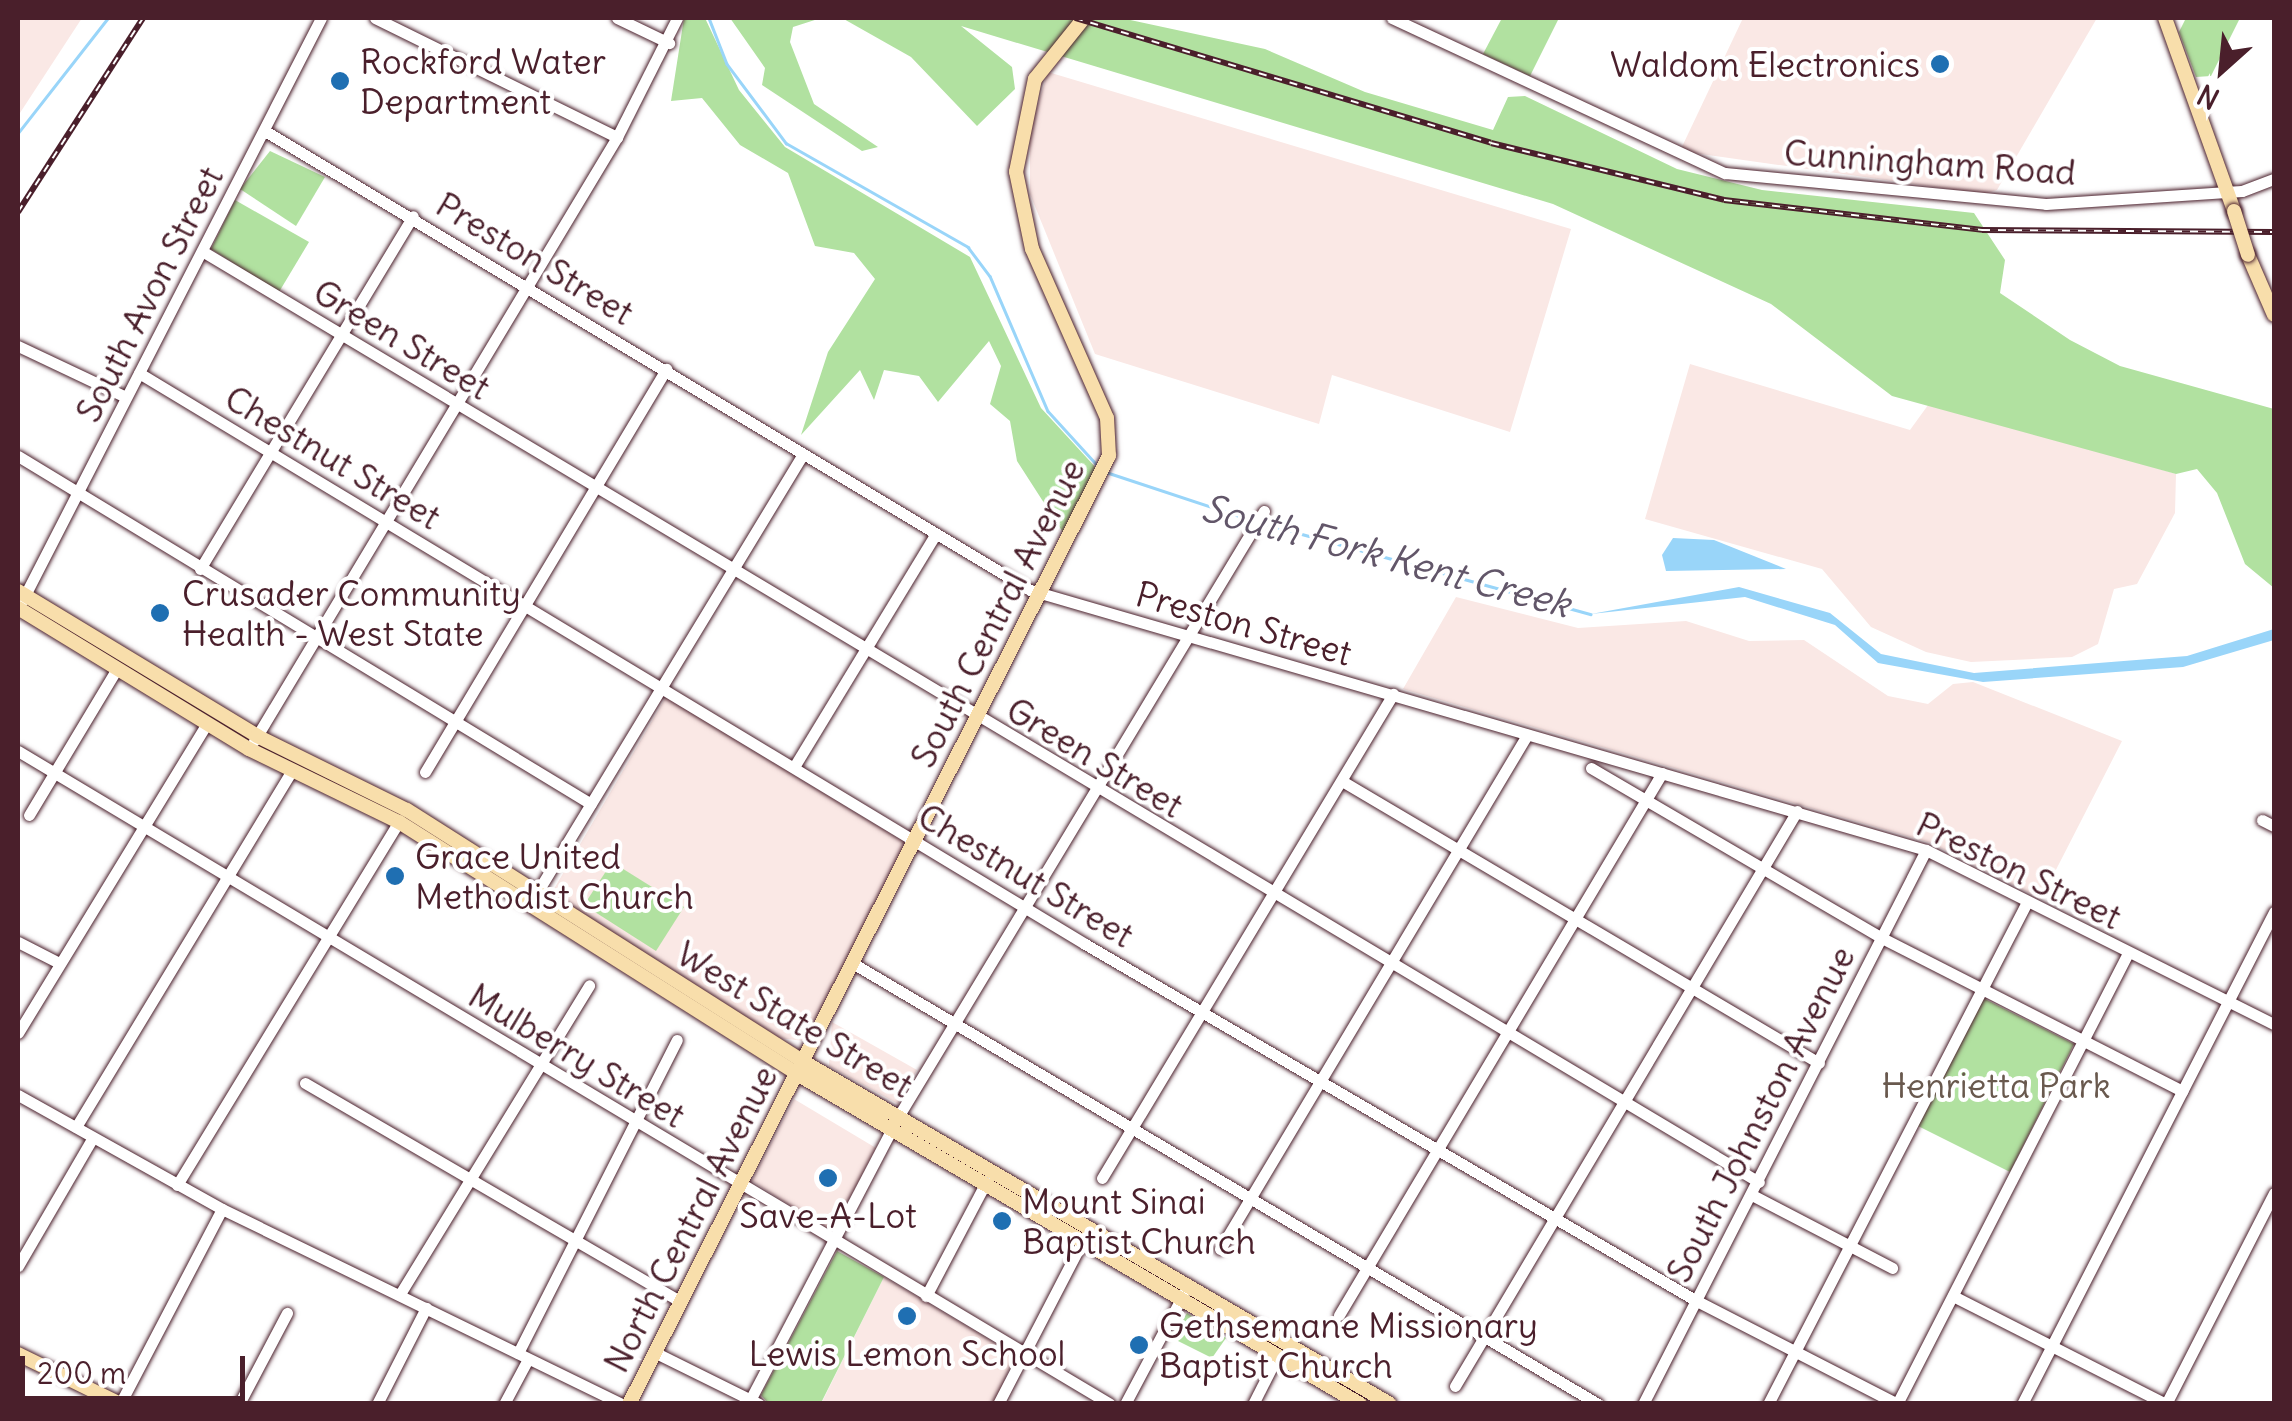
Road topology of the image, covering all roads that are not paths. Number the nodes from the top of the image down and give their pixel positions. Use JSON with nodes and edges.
{"nodes":[{"id":1,"x":321,"y":18,"type":"edge"},
{"id":2,"x":374,"y":18,"type":"edge"},
{"id":3,"x":617,"y":18,"type":"edge"},
{"id":4,"x":677,"y":18,"type":"edge"},
{"id":5,"x":1084,"y":18,"type":"edge"},
{"id":6,"x":1392,"y":18,"type":"edge"},
{"id":7,"x":2165,"y":18,"type":"edge"},
{"id":8,"x":669,"y":42,"type":"junction"},
{"id":9,"x":265,"y":130,"type":"junction"},
{"id":10,"x":618,"y":137,"type":"junction"},
{"id":11,"x":2274,"y":179,"type":"edge"},
{"id":12,"x":2228,"y":191,"type":"junction"},
{"id":13,"x":413,"y":216,"type":"junction"},
{"id":14,"x":202,"y":251,"type":"junction"},
{"id":15,"x":527,"y":284,"type":"junction"},
{"id":16,"x":2274,"y":315,"type":"edge"},
{"id":17,"x":338,"y":334,"type":"junction"},
{"id":18,"x":18,"y":346,"type":"edge"},
{"id":19,"x":666,"y":369,"type":"junction"},
{"id":20,"x":139,"y":373,"type":"junction"},
{"id":21,"x":126,"y":398,"type":"junction"},
{"id":22,"x":458,"y":403,"type":"junction"},
{"id":23,"x":270,"y":452,"type":"junction"},
{"id":24,"x":802,"y":454,"type":"junction"},
{"id":25,"x":18,"y":456,"type":"edge"},
{"id":26,"x":595,"y":488,"type":"junction"},
{"id":27,"x":76,"y":494,"type":"junction"},
{"id":28,"x":1264,"y":511,"type":"dead end"},
{"id":29,"x":388,"y":520,"type":"junction"},
{"id":30,"x":934,"y":537,"type":"junction"},
{"id":31,"x":200,"y":569,"type":"junction"},
{"id":32,"x":732,"y":570,"type":"junction"},
{"id":33,"x":1044,"y":592,"type":"junction"},
{"id":34,"x":19,"y":602,"type":"edge"},
{"id":35,"x":524,"y":606,"type":"junction"},
{"id":36,"x":1187,"y":638,"type":"junction"},
{"id":37,"x":316,"y":639,"type":"junction"},
{"id":38,"x":870,"y":651,"type":"junction"},
{"id":39,"x":116,"y":670,"type":"junction"},
{"id":40,"x":661,"y":688,"type":"junction"},
{"id":41,"x":1393,"y":694,"type":"junction"},
{"id":42,"x":975,"y":718,"type":"junction"},
{"id":43,"x":454,"y":722,"type":"junction"},
{"id":44,"x":208,"y":724,"type":"junction"},
{"id":45,"x":1527,"y":734,"type":"junction"},
{"id":46,"x":253,"y":742,"type":"junction"},
{"id":47,"x":18,"y":751,"type":"edge"},
{"id":48,"x":794,"y":767,"type":"junction"},
{"id":49,"x":1591,"y":768,"type":"dead end"},
{"id":50,"x":292,"y":771,"type":"junction"},
{"id":51,"x":425,"y":772,"type":"dead end"},
{"id":52,"x":55,"y":773,"type":"junction"},
{"id":53,"x":1662,"y":773,"type":"junction"},
{"id":54,"x":1342,"y":781,"type":"junction"},
{"id":55,"x":1096,"y":789,"type":"junction"},
{"id":56,"x":1647,"y":802,"type":"junction"},
{"id":57,"x":591,"y":804,"type":"junction"},
{"id":58,"x":1797,"y":811,"type":"junction"},
{"id":59,"x":30,"y":815,"type":"dead end"},
{"id":60,"x":2262,"y":820,"type":"dead end"},
{"id":61,"x":399,"y":822,"type":"junction"},
{"id":62,"x":143,"y":824,"type":"junction"},
{"id":63,"x":2274,"y":826,"type":"edge"},
{"id":64,"x":917,"y":842,"type":"junction"},
{"id":65,"x":1460,"y":849,"type":"junction"},
{"id":66,"x":1926,"y":850,"type":"junction"},
{"id":67,"x":1763,"y":869,"type":"junction"},
{"id":68,"x":228,"y":874,"type":"junction"},
{"id":69,"x":538,"y":890,"type":"junction"},
{"id":70,"x":1271,"y":894,"type":"junction"},
{"id":71,"x":2026,"y":902,"type":"junction"},
{"id":72,"x":1024,"y":908,"type":"junction"},
{"id":73,"x":2274,"y":912,"type":"edge"},
{"id":74,"x":1579,"y":918,"type":"junction"},
{"id":75,"x":328,"y":937,"type":"junction"},
{"id":76,"x":1882,"y":938,"type":"junction"},
{"id":77,"x":18,"y":942,"type":"edge"},
{"id":78,"x":2128,"y":953,"type":"junction"},
{"id":79,"x":59,"y":963,"type":"junction"},
{"id":80,"x":854,"y":964,"type":"junction"},
{"id":81,"x":1389,"y":964,"type":"junction"},
{"id":82,"x":589,"y":985,"type":"dead end"},
{"id":83,"x":1694,"y":987,"type":"junction"},
{"id":84,"x":1982,"y":990,"type":"junction"},
{"id":85,"x":2228,"y":1001,"type":"junction"},
{"id":86,"x":1202,"y":1012,"type":"junction"},
{"id":87,"x":954,"y":1024,"type":"junction"},
{"id":88,"x":2274,"y":1024,"type":"edge"},
{"id":89,"x":18,"y":1033,"type":"edge"},
{"id":90,"x":1505,"y":1033,"type":"junction"},
{"id":91,"x":677,"y":1040,"type":"dead end"},
{"id":92,"x":2084,"y":1040,"type":"junction"},
{"id":93,"x":542,"y":1063,"type":"junction"},
{"id":94,"x":1819,"y":1063,"type":"junction"},
{"id":95,"x":801,"y":1068,"type":"junction"},
{"id":96,"x":1320,"y":1081,"type":"junction"},
{"id":97,"x":305,"y":1083,"type":"dead end"},
{"id":98,"x":2182,"y":1090,"type":"junction"},
{"id":99,"x":18,"y":1096,"type":"edge"},
{"id":100,"x":1622,"y":1105,"type":"junction"},
{"id":101,"x":634,"y":1124,"type":"junction"},
{"id":102,"x":895,"y":1124,"type":"junction"},
{"id":103,"x":76,"y":1127,"type":"junction"},
{"id":104,"x":1132,"y":1127,"type":"junction"},
{"id":105,"x":92,"y":1138,"type":"junction"},
{"id":106,"x":1438,"y":1148,"type":"junction"},
{"id":107,"x":1102,"y":1178,"type":"dead end"},
{"id":108,"x":469,"y":1180,"type":"junction"},
{"id":109,"x":986,"y":1182,"type":"junction"},
{"id":110,"x":1759,"y":1182,"type":"junction"},
{"id":111,"x":177,"y":1185,"type":"junction"},
{"id":112,"x":740,"y":1185,"type":"junction"},
{"id":113,"x":2274,"y":1193,"type":"edge"},
{"id":114,"x":1752,"y":1195,"type":"junction"},
{"id":115,"x":1250,"y":1198,"type":"junction"},
{"id":116,"x":222,"y":1208,"type":"junction"},
{"id":117,"x":1553,"y":1218,"type":"junction"},
{"id":118,"x":1083,"y":1240,"type":"junction"},
{"id":119,"x":834,"y":1241,"type":"junction"},
{"id":120,"x":573,"y":1242,"type":"junction"},
{"id":121,"x":1849,"y":1246,"type":"junction"},
{"id":122,"x":1220,"y":1250,"type":"dead end"},
{"id":123,"x":18,"y":1266,"type":"edge"},
{"id":124,"x":1368,"y":1268,"type":"junction"},
{"id":125,"x":1892,"y":1268,"type":"dead end"},
{"id":126,"x":1185,"y":1291,"type":"junction"},
{"id":127,"x":400,"y":1294,"type":"junction"},
{"id":128,"x":926,"y":1296,"type":"junction"},
{"id":129,"x":1954,"y":1296,"type":"junction"},
{"id":130,"x":1696,"y":1300,"type":"junction"},
{"id":131,"x":679,"y":1301,"type":"junction"},
{"id":132,"x":426,"y":1308,"type":"junction"},
{"id":133,"x":287,"y":1313,"type":"dead end"},
{"id":134,"x":1340,"y":1315,"type":"dead end"},
{"id":135,"x":1486,"y":1334,"type":"junction"},
{"id":136,"x":2053,"y":1345,"type":"junction"},
{"id":137,"x":1795,"y":1351,"type":"junction"},
{"id":138,"x":654,"y":1352,"type":"junction"},
{"id":139,"x":1024,"y":1352,"type":"junction"},
{"id":140,"x":18,"y":1354,"type":"edge"},
{"id":141,"x":1278,"y":1355,"type":"junction"},
{"id":142,"x":523,"y":1356,"type":"junction"},
{"id":143,"x":1455,"y":1386,"type":"dead end"},
{"id":144,"x":753,"y":1402,"type":"edge"},
{"id":145,"x":120,"y":1404,"type":"edge"},
{"id":146,"x":239,"y":1404,"type":"edge"},
{"id":147,"x":377,"y":1404,"type":"edge"},
{"id":148,"x":504,"y":1404,"type":"edge"},
{"id":149,"x":621,"y":1404,"type":"edge"},
{"id":150,"x":629,"y":1404,"type":"edge"},
{"id":151,"x":998,"y":1404,"type":"edge"},
{"id":152,"x":1110,"y":1404,"type":"edge"},
{"id":153,"x":1125,"y":1404,"type":"edge"},
{"id":154,"x":1253,"y":1404,"type":"edge"},
{"id":155,"x":1360,"y":1404,"type":"edge"},
{"id":156,"x":1390,"y":1404,"type":"edge"},
{"id":157,"x":1598,"y":1404,"type":"edge"},
{"id":158,"x":1643,"y":1404,"type":"edge"},
{"id":159,"x":1768,"y":1404,"type":"edge"},
{"id":160,"x":1897,"y":1404,"type":"edge"},
{"id":161,"x":2022,"y":1404,"type":"edge"},
{"id":162,"x":2166,"y":1404,"type":"edge"}],
"edges":[{"from":1,"to":9,"type":"street","name":"South Avon Street"},
{"from":2,"to":10,"type":"street"},
{"from":3,"to":8,"type":"street"},
{"from":4,"to":8,"type":"street"},
{"from":5,"to":33,"type":"main road","name":"South Central Avenue"},
{"from":6,"to":12,"type":"street","name":"Cunningham Road"},
{"from":7,"to":12,"type":"main road"},
{"from":8,"to":10,"type":"street"},
{"from":9,"to":13,"type":"street","name":"Preston Street"},
{"from":9,"to":14,"type":"street","name":"South Avon Street"},
{"from":10,"to":15,"type":"street"},
{"from":11,"to":12,"type":"street"},
{"from":12,"to":16,"type":"main road","bridge":true},
{"from":13,"to":15,"type":"street","name":"Preston Street"},
{"from":13,"to":17,"type":"street"},
{"from":14,"to":17,"type":"street","name":"Green Street"},
{"from":14,"to":20,"type":"street","name":"South Avon Street"},
{"from":15,"to":19,"type":"street","name":"Preston Street"},
{"from":15,"to":22,"type":"street"},
{"from":17,"to":22,"type":"street","name":"Green Street"},
{"from":17,"to":23,"type":"street"},
{"from":18,"to":21,"type":"street"},
{"from":19,"to":24,"type":"street","name":"Preston Street"},
{"from":19,"to":26,"type":"street"},
{"from":20,"to":21,"type":"street","name":"South Avon Street"},
{"from":20,"to":23,"type":"street","name":"Chestnut Street"},
{"from":21,"to":27,"type":"street","name":"South Avon Street"},
{"from":22,"to":26,"type":"street","name":"Green Street"},
{"from":22,"to":29,"type":"street"},
{"from":23,"to":29,"type":"street","name":"Chestnut Street"},
{"from":23,"to":31,"type":"street"},
{"from":24,"to":30,"type":"street","name":"Preston Street"},
{"from":24,"to":32,"type":"street"},
{"from":25,"to":27,"type":"street"},
{"from":26,"to":32,"type":"street","name":"Green Street"},
{"from":26,"to":35,"type":"street"},
{"from":27,"to":31,"type":"street"},
{"from":27,"to":34,"type":"street","name":"South Avon Street"},
{"from":28,"to":36,"type":"street"},
{"from":29,"to":35,"type":"street","name":"Chestnut Street"},
{"from":29,"to":37,"type":"street"},
{"from":30,"to":33,"type":"street","name":"Preston Street"},
{"from":30,"to":38,"type":"street"},
{"from":31,"to":37,"type":"street"},
{"from":32,"to":38,"type":"street","name":"Green Street"},
{"from":32,"to":40,"type":"street"},
{"from":33,"to":36,"type":"street","name":"Preston Street"},
{"from":33,"to":42,"type":"main road","name":"South Central Avenue"},
{"from":34,"to":39,"type":"main road","name":"West State Street"},
{"from":34,"to":46,"type":"main road","name":"West State Street"},
{"from":35,"to":40,"type":"street","name":"Chestnut Street"},
{"from":35,"to":43,"type":"street"},
{"from":36,"to":41,"type":"street","name":"Preston Street"},
{"from":36,"to":55,"type":"street"},
{"from":37,"to":43,"type":"street"},
{"from":37,"to":46,"type":"street"},
{"from":38,"to":42,"type":"street","name":"Green Street"},
{"from":38,"to":48,"type":"street"},
{"from":39,"to":44,"type":"main road","name":"West State Street"},
{"from":39,"to":52,"type":"street"},
{"from":40,"to":48,"type":"street","name":"Chestnut Street"},
{"from":40,"to":57,"type":"street"},
{"from":41,"to":45,"type":"street","name":"Preston Street"},
{"from":41,"to":54,"type":"street"},
{"from":42,"to":55,"type":"street","name":"Green Street"},
{"from":42,"to":64,"type":"main road","name":"South Central Avenue"},
{"from":43,"to":51,"type":"street"},
{"from":43,"to":57,"type":"street"},
{"from":44,"to":46,"type":"main road","name":"West State Street"},
{"from":44,"to":62,"type":"street"},
{"from":45,"to":53,"type":"street","name":"Preston Street"},
{"from":45,"to":65,"type":"street"},
{"from":46,"to":50,"type":"main road","name":"West State Street"},
{"from":46,"to":69,"type":"main road","name":"West State Street"},
{"from":47,"to":52,"type":"street","name":"Mulberry Street"},
{"from":48,"to":64,"type":"street","name":"Chestnut Street"},
{"from":49,"to":56,"type":"street"},
{"from":50,"to":61,"type":"main road","name":"West State Street"},
{"from":50,"to":68,"type":"street"},
{"from":52,"to":59,"type":"street"},
{"from":52,"to":62,"type":"street","name":"Mulberry Street"},
{"from":53,"to":56,"type":"street"},
{"from":53,"to":58,"type":"street","name":"Preston Street"},
{"from":54,"to":65,"type":"street"},
{"from":54,"to":70,"type":"street"},
{"from":55,"to":70,"type":"street","name":"Green Street"},
{"from":55,"to":72,"type":"street"},
{"from":56,"to":67,"type":"street"},
{"from":56,"to":74,"type":"street"},
{"from":57,"to":69,"type":"street"},
{"from":58,"to":66,"type":"street","name":"Preston Street"},
{"from":58,"to":67,"type":"street"},
{"from":60,"to":63,"type":"street"},
{"from":61,"to":75,"type":"street"},
{"from":61,"to":95,"type":"main road","name":"West State Street"},
{"from":62,"to":68,"type":"street","name":"Mulberry Street"},
{"from":62,"to":79,"type":"street"},
{"from":64,"to":72,"type":"street","name":"Chestnut Street"},
{"from":64,"to":80,"type":"main road","name":"South Central Avenue"},
{"from":65,"to":74,"type":"street"},
{"from":65,"to":81,"type":"street"},
{"from":66,"to":71,"type":"street","name":"Preston Street"},
{"from":66,"to":76,"type":"street","name":"South Johnston Avenue"},
{"from":67,"to":76,"type":"street"},
{"from":67,"to":83,"type":"street"},
{"from":68,"to":75,"type":"street","name":"Mulberry Street"},
{"from":68,"to":103,"type":"street"},
{"from":69,"to":95,"type":"main road","name":"West State Street"},
{"from":70,"to":81,"type":"street","name":"Green Street"},
{"from":70,"to":86,"type":"street"},
{"from":71,"to":78,"type":"street","name":"Preston Street"},
{"from":71,"to":84,"type":"street"},
{"from":72,"to":86,"type":"street","name":"Chestnut Street"},
{"from":72,"to":87,"type":"street"},
{"from":73,"to":85,"type":"street"},
{"from":74,"to":83,"type":"street"},
{"from":74,"to":90,"type":"street"},
{"from":75,"to":93,"type":"street","name":"Mulberry Street"},
{"from":75,"to":111,"type":"street"},
{"from":76,"to":84,"type":"street"},
{"from":76,"to":94,"type":"street","name":"South Johnston Avenue"},
{"from":77,"to":79,"type":"street"},
{"from":78,"to":85,"type":"street","name":"Preston Street"},
{"from":78,"to":92,"type":"street"},
{"from":79,"to":89,"type":"street"},
{"from":80,"to":87,"type":"street"},
{"from":80,"to":95,"type":"main road","name":"South Central Avenue"},
{"from":81,"to":90,"type":"street","name":"Green Street"},
{"from":81,"to":96,"type":"street"},
{"from":82,"to":93,"type":"street"},
{"from":83,"to":94,"type":"street"},
{"from":83,"to":100,"type":"street"},
{"from":84,"to":92,"type":"street"},
{"from":84,"to":121,"type":"street"},
{"from":85,"to":88,"type":"street","name":"Preston Street"},
{"from":85,"to":98,"type":"street"},
{"from":86,"to":96,"type":"street","name":"Chestnut Street"},
{"from":86,"to":104,"type":"street"},
{"from":87,"to":102,"type":"street"},
{"from":87,"to":104,"type":"street"},
{"from":90,"to":100,"type":"street","name":"Green Street"},
{"from":90,"to":106,"type":"street"},
{"from":91,"to":101,"type":"street"},
{"from":92,"to":98,"type":"street"},
{"from":92,"to":129,"type":"street"},
{"from":93,"to":101,"type":"street","name":"Mulberry Street"},
{"from":93,"to":108,"type":"street"},
{"from":94,"to":110,"type":"street","name":"South Johnston Avenue"},
{"from":95,"to":102,"type":"main road","name":"West State Street"},
{"from":95,"to":112,"type":"main road","name":"North Central Avenue"},
{"from":96,"to":106,"type":"street","name":"Chestnut Street"},
{"from":96,"to":115,"type":"street"},
{"from":97,"to":108,"type":"street"},
{"from":98,"to":136,"type":"street"},
{"from":99,"to":103,"type":"street"},
{"from":100,"to":110,"type":"street","name":"Green Street"},
{"from":100,"to":117,"type":"street"},
{"from":101,"to":112,"type":"street","name":"Mulberry Street"},
{"from":101,"to":120,"type":"street"},
{"from":102,"to":109,"type":"main road","name":"West State Street"},
{"from":102,"to":119,"type":"street"},
{"from":102,"to":126,"type":"main road","name":"West State Street"},
{"from":103,"to":105,"type":"street"},
{"from":104,"to":107,"type":"street"},
{"from":104,"to":115,"type":"street"},
{"from":105,"to":111,"type":"street"},
{"from":105,"to":123,"type":"street"},
{"from":106,"to":117,"type":"street","name":"Chestnut Street"},
{"from":106,"to":124,"type":"street"},
{"from":108,"to":120,"type":"street"},
{"from":108,"to":127,"type":"street"},
{"from":109,"to":118,"type":"main road","name":"West State Street"},
{"from":109,"to":128,"type":"street"},
{"from":110,"to":114,"type":"street","name":"South Johnston Avenue"},
{"from":111,"to":116,"type":"street"},
{"from":112,"to":119,"type":"street","name":"Mulberry Street"},
{"from":112,"to":131,"type":"main road","name":"North Central Avenue"},
{"from":113,"to":162,"type":"street"},
{"from":114,"to":121,"type":"street"},
{"from":114,"to":130,"type":"street","name":"South Johnston Avenue"},
{"from":115,"to":122,"type":"street"},
{"from":115,"to":124,"type":"street"},
{"from":116,"to":127,"type":"street"},
{"from":116,"to":145,"type":"street"},
{"from":117,"to":130,"type":"street","name":"Chestnut Street"},
{"from":117,"to":135,"type":"street"},
{"from":118,"to":126,"type":"main road","name":"West State Street"},
{"from":118,"to":139,"type":"street"},
{"from":119,"to":128,"type":"street","name":"Mulberry Street"},
{"from":119,"to":144,"type":"street"},
{"from":120,"to":131,"type":"street"},
{"from":120,"to":142,"type":"street"},
{"from":121,"to":125,"type":"street"},
{"from":121,"to":137,"type":"street"},
{"from":124,"to":134,"type":"street"},
{"from":124,"to":135,"type":"street"},
{"from":126,"to":141,"type":"main road","name":"West State Street"},
{"from":126,"to":153,"type":"street"},
{"from":126,"to":156,"type":"main road","name":"West State Street"},
{"from":127,"to":132,"type":"street"},
{"from":128,"to":139,"type":"street","name":"Mulberry Street"},
{"from":129,"to":136,"type":"street"},
{"from":129,"to":160,"type":"street"},
{"from":130,"to":137,"type":"street","name":"Chestnut Street"},
{"from":130,"to":158,"type":"street","name":"South Johnston Avenue"},
{"from":131,"to":138,"type":"main road","name":"North Central Avenue"},
{"from":132,"to":142,"type":"street"},
{"from":132,"to":147,"type":"street"},
{"from":133,"to":146,"type":"street"},
{"from":135,"to":143,"type":"street"},
{"from":135,"to":157,"type":"street"},
{"from":136,"to":161,"type":"street"},
{"from":136,"to":162,"type":"street"},
{"from":137,"to":159,"type":"street"},
{"from":137,"to":160,"type":"street","name":"Chestnut Street"},
{"from":138,"to":144,"type":"street"},
{"from":138,"to":150,"type":"main road","name":"North Central Avenue"},
{"from":139,"to":151,"type":"street"},
{"from":139,"to":152,"type":"street","name":"Mulberry Street"},
{"from":140,"to":145,"type":"main road"},
{"from":141,"to":154,"type":"street"},
{"from":141,"to":155,"type":"main road","name":"West State Street"},
{"from":142,"to":148,"type":"street"},
{"from":142,"to":149,"type":"street"}]}
